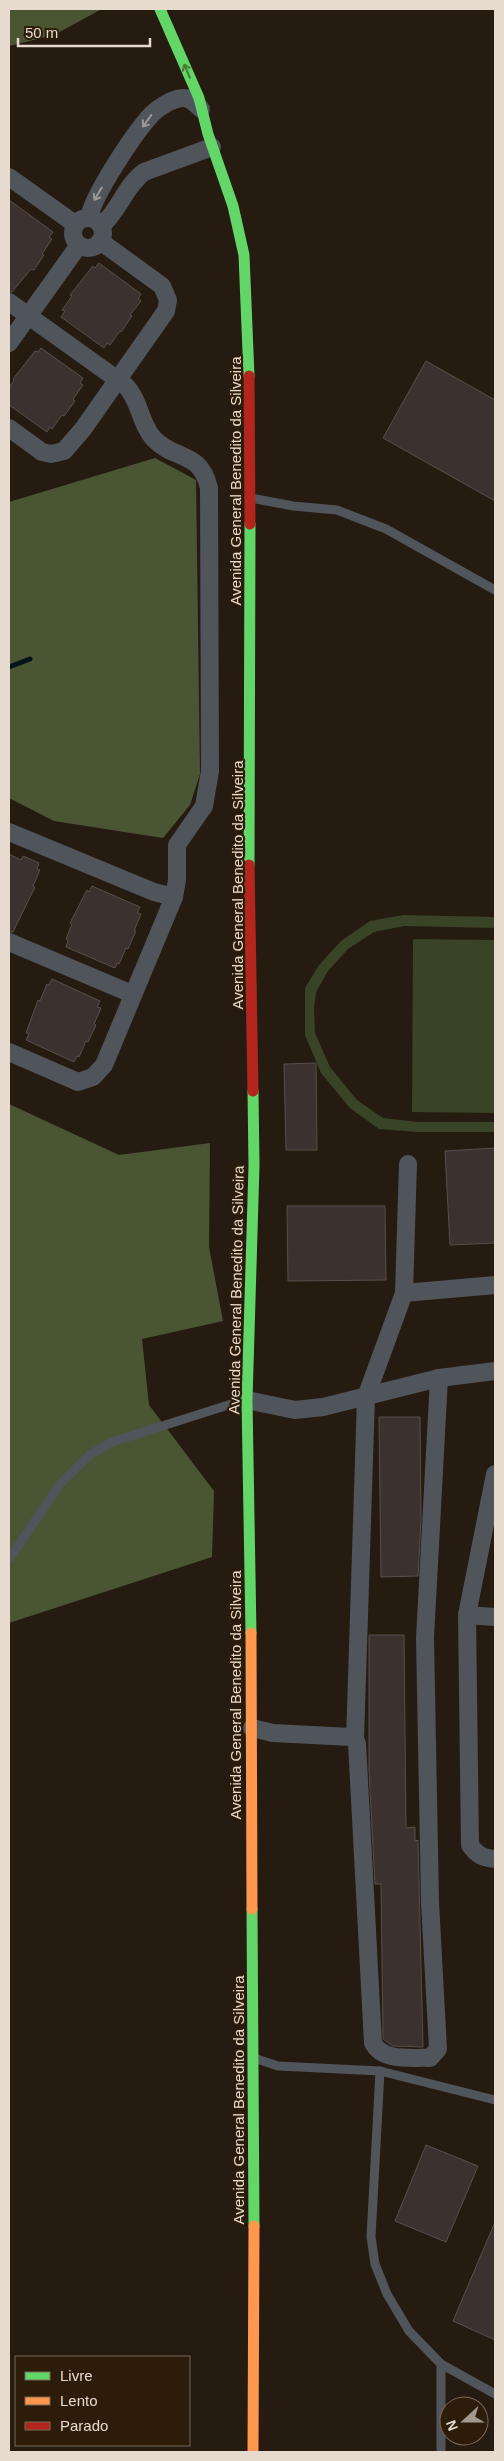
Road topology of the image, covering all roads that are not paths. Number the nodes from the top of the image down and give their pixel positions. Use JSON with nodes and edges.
{"nodes":[{"id":1,"x":155,"y":11,"type":"edge"},
{"id":2,"x":165,"y":50,"type":"dead end"},
{"id":3,"x":177,"y":91,"type":"junction"},
{"id":4,"x":201,"y":109,"type":"junction"},
{"id":5,"x":210,"y":140,"type":"junction"},
{"id":6,"x":9,"y":177,"type":"edge"},
{"id":7,"x":91,"y":227,"type":"junction"},
{"id":8,"x":9,"y":302,"type":"edge"},
{"id":9,"x":28,"y":316,"type":"junction"},
{"id":10,"x":9,"y":343,"type":"edge"},
{"id":11,"x":117,"y":379,"type":"junction"},
{"id":12,"x":9,"y":428,"type":"edge"},
{"id":13,"x":250,"y":498,"type":"junction"},
{"id":14,"x":495,"y":590,"type":"edge"},
{"id":15,"x":9,"y":832,"type":"edge"},
{"id":16,"x":174,"y":897,"type":"junction"},
{"id":17,"x":9,"y":942,"type":"edge"},
{"id":18,"x":132,"y":994,"type":"junction"},
{"id":19,"x":9,"y":1052,"type":"edge"},
{"id":20,"x":408,"y":1164,"type":"dead end"},
{"id":21,"x":495,"y":1285,"type":"edge"},
{"id":22,"x":404,"y":1293,"type":"junction"},
{"id":23,"x":495,"y":1371,"type":"edge"},
{"id":24,"x":438,"y":1378,"type":"junction"},
{"id":25,"x":366,"y":1397,"type":"junction"},
{"id":26,"x":247,"y":1400,"type":"junction"},
{"id":27,"x":495,"y":1474,"type":"edge"},
{"id":28,"x":9,"y":1560,"type":"edge"},
{"id":29,"x":467,"y":1615,"type":"junction"},
{"id":30,"x":495,"y":1617,"type":"edge"},
{"id":31,"x":252,"y":1728,"type":"junction"},
{"id":32,"x":355,"y":1740,"type":"junction"},
{"id":33,"x":495,"y":1859,"type":"edge"},
{"id":34,"x":254,"y":2058,"type":"junction"},
{"id":35,"x":380,"y":2071,"type":"junction"},
{"id":36,"x":495,"y":2100,"type":"edge"},
{"id":37,"x":441,"y":2364,"type":"junction"},
{"id":38,"x":495,"y":2394,"type":"edge"},
{"id":39,"x":253,"y":2452,"type":"edge"},
{"id":40,"x":440,"y":2452,"type":"edge"}],
"edges":[{"from":1,"to":2,"type":"main road","name":"Avenida General Benedito da Silveira"},
{"from":4,"to":1,"type":"main road","name":"Avenida General Benedito da Silveira","one_way":true},
{"from":3,"to":4,"type":"street"},
{"from":3,"to":5,"type":"main road","name":"Avenida General Benedito da Silveira"},
{"from":3,"to":7,"type":"street","one_way":true},
{"from":4,"to":5,"type":"main road","name":"Avenida General Benedito da Silveira"},
{"from":5,"to":7,"type":"street"},
{"from":5,"to":13,"type":"main road","name":"Avenida General Benedito da Silveira"},
{"from":6,"to":7,"type":"street"},
{"from":7,"to":9,"type":"street"},
{"from":7,"to":11,"type":"street"},
{"from":8,"to":9,"type":"street"},
{"from":9,"to":10,"type":"street"},
{"from":9,"to":11,"type":"street"},
{"from":11,"to":12,"type":"street"},
{"from":11,"to":16,"type":"street"},
{"from":13,"to":14,"type":"lane"},
{"from":13,"to":26,"type":"main road","name":"Avenida General Benedito da Silveira"},
{"from":15,"to":16,"type":"street"},
{"from":16,"to":18,"type":"street"},
{"from":17,"to":18,"type":"street"},
{"from":18,"to":19,"type":"street"},
{"from":20,"to":22,"type":"street"},
{"from":21,"to":22,"type":"street"},
{"from":22,"to":25,"type":"street"},
{"from":23,"to":24,"type":"street"},
{"from":24,"to":25,"type":"street"},
{"from":24,"to":32,"type":"street"},
{"from":25,"to":26,"type":"street"},
{"from":25,"to":32,"type":"street"},
{"from":26,"to":28,"type":"lane"},
{"from":26,"to":31,"type":"main road","name":"Avenida General Benedito da Silveira"},
{"from":27,"to":29,"type":"street"},
{"from":29,"to":30,"type":"street"},
{"from":29,"to":33,"type":"street"},
{"from":31,"to":32,"type":"street"},
{"from":31,"to":34,"type":"main road","name":"Avenida General Benedito da Silveira"},
{"from":34,"to":35,"type":"lane"},
{"from":34,"to":39,"type":"main road","name":"Avenida General Benedito da Silveira"},
{"from":35,"to":36,"type":"lane"},
{"from":35,"to":37,"type":"lane"},
{"from":37,"to":38,"type":"lane"},
{"from":37,"to":40,"type":"lane"}]}
